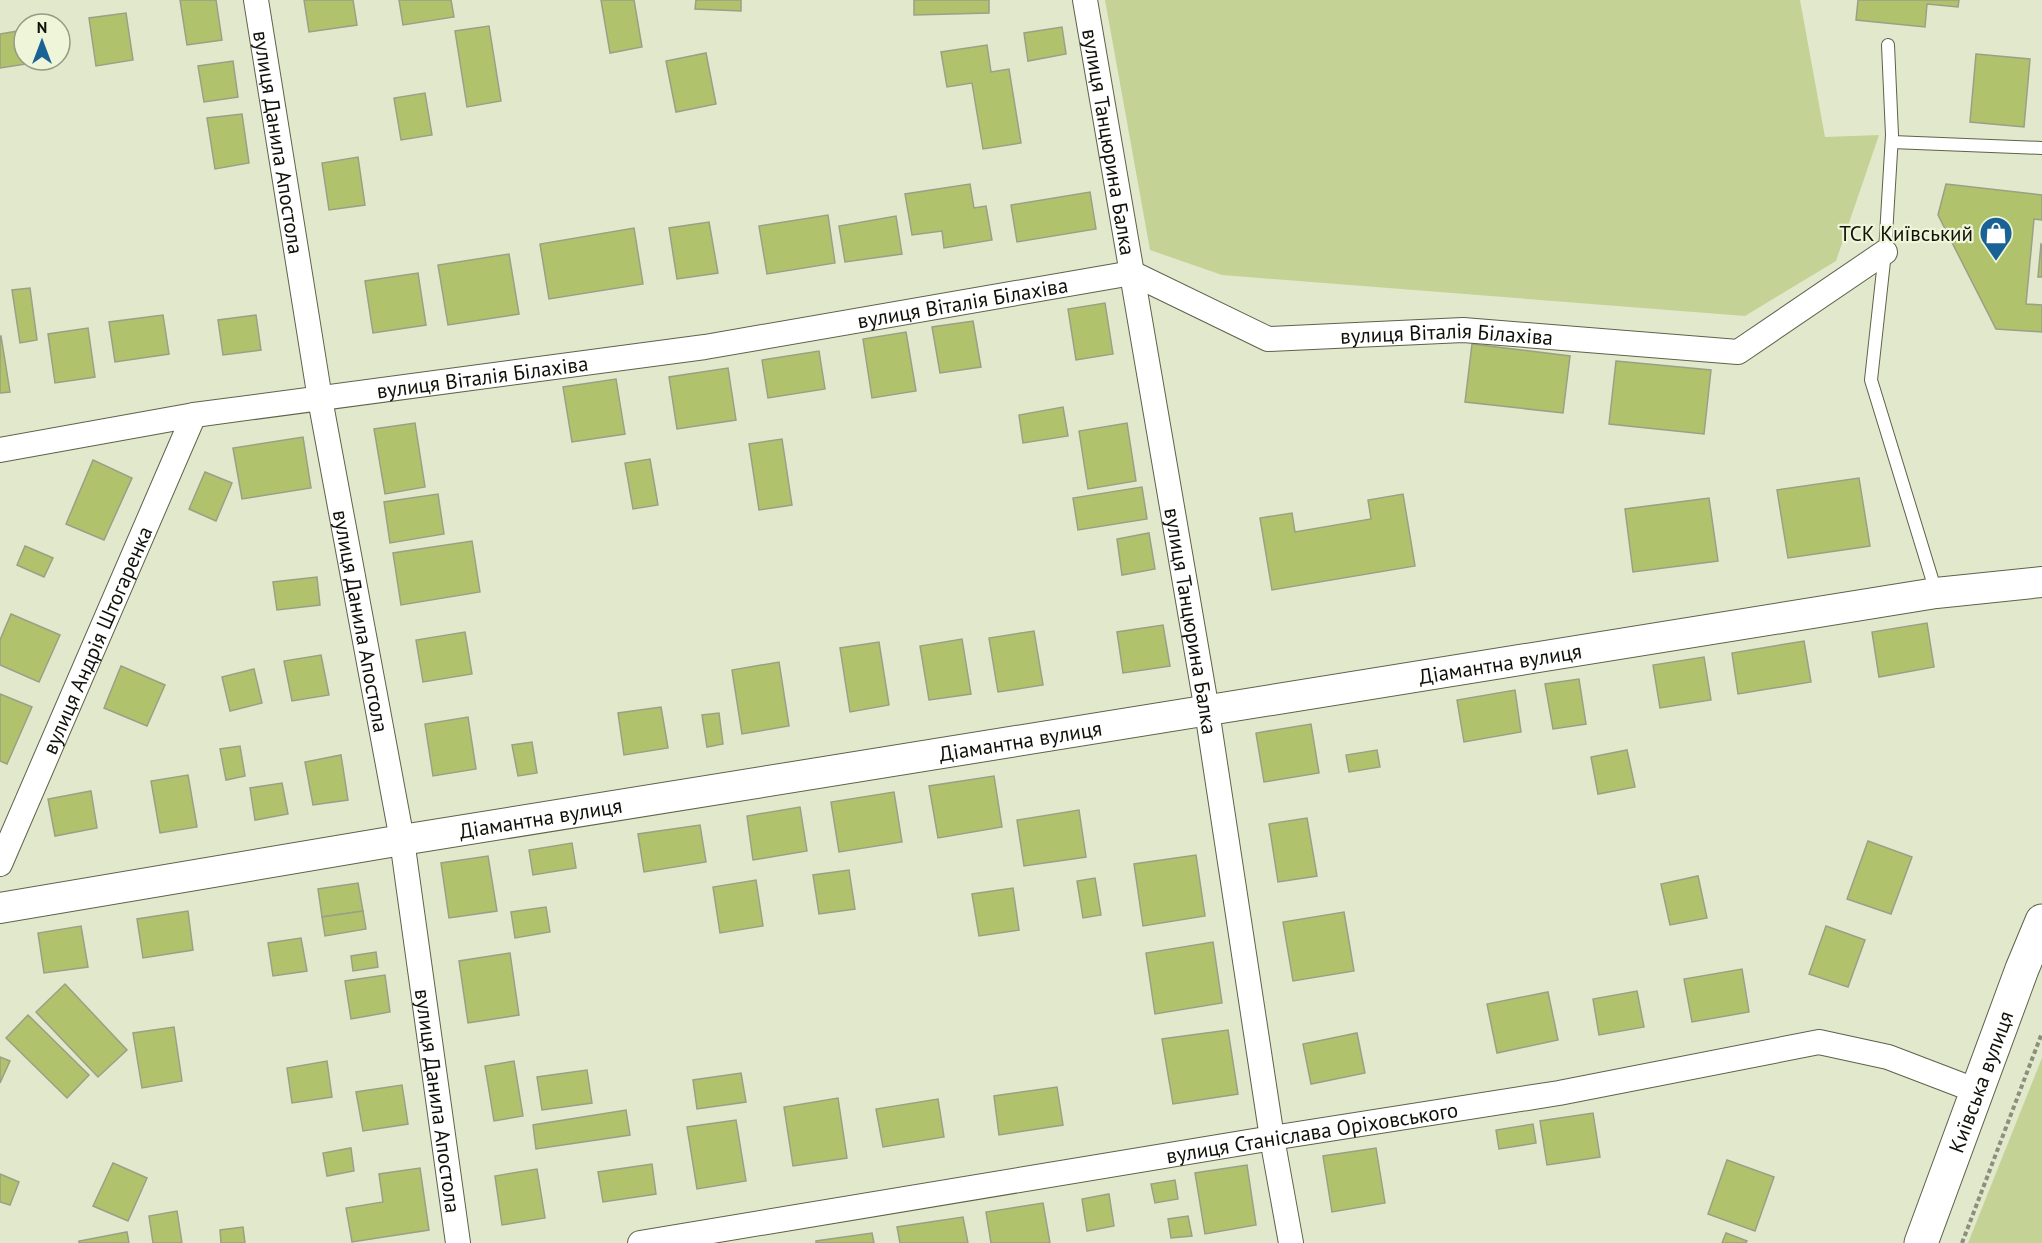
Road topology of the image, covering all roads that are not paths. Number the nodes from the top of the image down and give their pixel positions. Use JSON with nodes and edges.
{"nodes":[{"id":1,"x":256,"y":0,"type":"edge"},
{"id":2,"x":1085,"y":0,"type":"edge"},
{"id":3,"x":1888,"y":45,"type":"dead end"},
{"id":4,"x":1892,"y":142,"type":"junction"},
{"id":5,"x":2042,"y":148,"type":"edge"},
{"id":6,"x":1885,"y":252,"type":"junction"},
{"id":7,"x":1132,"y":273,"type":"junction"},
{"id":8,"x":320,"y":399,"type":"junction"},
{"id":9,"x":194,"y":415,"type":"junction"},
{"id":10,"x":0,"y":450,"type":"edge"},
{"id":11,"x":2042,"y":582,"type":"edge"},
{"id":12,"x":1936,"y":593,"type":"junction"},
{"id":13,"x":1207,"y":711,"type":"junction"},
{"id":14,"x":402,"y":840,"type":"junction"},
{"id":15,"x":0,"y":864,"type":"edge"},
{"id":16,"x":0,"y":909,"type":"edge"},
{"id":17,"x":2042,"y":921,"type":"edge"},
{"id":18,"x":1977,"y":1092,"type":"junction"},
{"id":19,"x":1272,"y":1138,"type":"junction"},
{"id":20,"x":458,"y":1243,"type":"edge"},
{"id":21,"x":640,"y":1243,"type":"edge"},
{"id":22,"x":1291,"y":1243,"type":"edge"},
{"id":23,"x":1921,"y":1243,"type":"edge"}],
"edges":[{"from":1,"to":8,"type":"street","name":"вулиця Данила Апостола"},
{"from":2,"to":7,"type":"street","name":"вулиця Танцюрина Балка"},
{"from":3,"to":4,"type":"lane"},
{"from":4,"to":5,"type":"lane"},
{"from":4,"to":6,"type":"lane"},
{"from":6,"to":7,"type":"street","name":"вулиця Віталія Білахіва"},
{"from":6,"to":12,"type":"lane"},
{"from":7,"to":8,"type":"street","name":"вулиця Віталія Білахіва"},
{"from":7,"to":13,"type":"street","name":"вулиця Танцюрина Балка"},
{"from":8,"to":9,"type":"street","name":"вулиця Віталія Білахіва"},
{"from":8,"to":14,"type":"street","name":"вулиця Данила Апостола"},
{"from":9,"to":10,"type":"street","name":"вулиця Віталія Білахіва"},
{"from":9,"to":15,"type":"street","name":"вулиця Андрія Штогаренка"},
{"from":11,"to":12,"type":"street","name":"Діамантна вулиця"},
{"from":12,"to":13,"type":"street","name":"Діамантна вулиця"},
{"from":13,"to":14,"type":"street","name":"Діамантна вулиця"},
{"from":13,"to":19,"type":"street","name":"вулиця Танцюрина Балка"},
{"from":14,"to":16,"type":"street","name":"Діамантна вулиця"},
{"from":14,"to":20,"type":"street","name":"вулиця Данила Апостола"},
{"from":17,"to":18,"type":"highway","name":"Київська вулиця"},
{"from":18,"to":19,"type":"street","name":"вулиця Станіслава Оріховського"},
{"from":18,"to":23,"type":"highway","name":"Київська вулиця"},
{"from":19,"to":21,"type":"street","name":"вулиця Станіслава Оріховського"},
{"from":19,"to":22,"type":"street","name":"вулиця Танцюрина Балка"}]}
